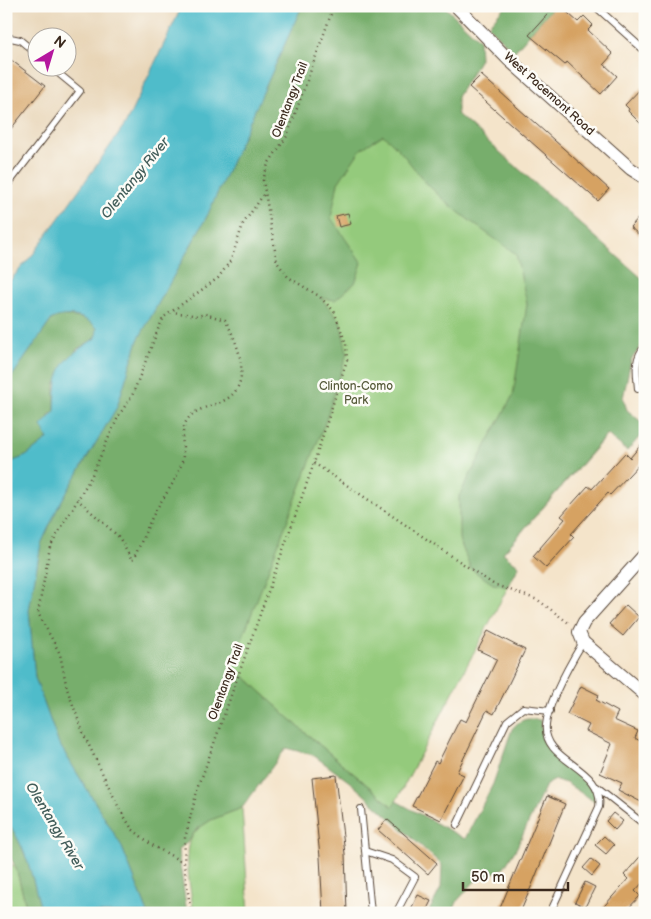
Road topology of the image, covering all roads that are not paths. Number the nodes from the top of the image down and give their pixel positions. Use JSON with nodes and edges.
{"nodes":[{"id":1,"x":456,"y":6,"type":"edge"},
{"id":2,"x":595,"y":6,"type":"edge"},
{"id":3,"x":6,"y":38,"type":"edge"},
{"id":4,"x":28,"y":47,"type":"edge"},
{"id":5,"x":645,"y":51,"type":"edge"},
{"id":6,"x":64,"y":78,"type":"edge"},
{"id":7,"x":645,"y":178,"type":"edge"},
{"id":8,"x":6,"y":187,"type":"edge"},
{"id":9,"x":645,"y":347,"type":"edge"},
{"id":10,"x":638,"y":389,"type":"dead end"},
{"id":11,"x":644,"y":557,"type":"edge"},
{"id":12,"x":583,"y":642,"type":"junction"},
{"id":13,"x":645,"y":695,"type":"edge"},
{"id":14,"x":550,"y":711,"type":"junction"},
{"id":15,"x":597,"y":786,"type":"junction"},
{"id":16,"x":361,"y":809,"type":"dead end"},
{"id":17,"x":457,"y":825,"type":"dead end"},
{"id":18,"x":645,"y":825,"type":"edge"},
{"id":19,"x":365,"y":851,"type":"junction"},
{"id":20,"x":371,"y":913,"type":"edge"},
{"id":21,"x":396,"y":913,"type":"edge"},
{"id":22,"x":550,"y":913,"type":"edge"}],
"edges":[{"from":1,"to":7,"type":"street","name":"West Pacemont Road"},
{"from":2,"to":5,"type":"lane"},
{"from":3,"to":4,"type":"lane"},
{"from":6,"to":8,"type":"lane"},
{"from":9,"to":10,"type":"lane"},
{"from":11,"to":12,"type":"street"},
{"from":12,"to":13,"type":"street"},
{"from":12,"to":14,"type":"lane"},
{"from":14,"to":15,"type":"lane"},
{"from":14,"to":17,"type":"lane"},
{"from":15,"to":18,"type":"lane"},
{"from":15,"to":22,"type":"lane"},
{"from":16,"to":19,"type":"lane"},
{"from":19,"to":20,"type":"lane"},
{"from":19,"to":21,"type":"lane"}]}
